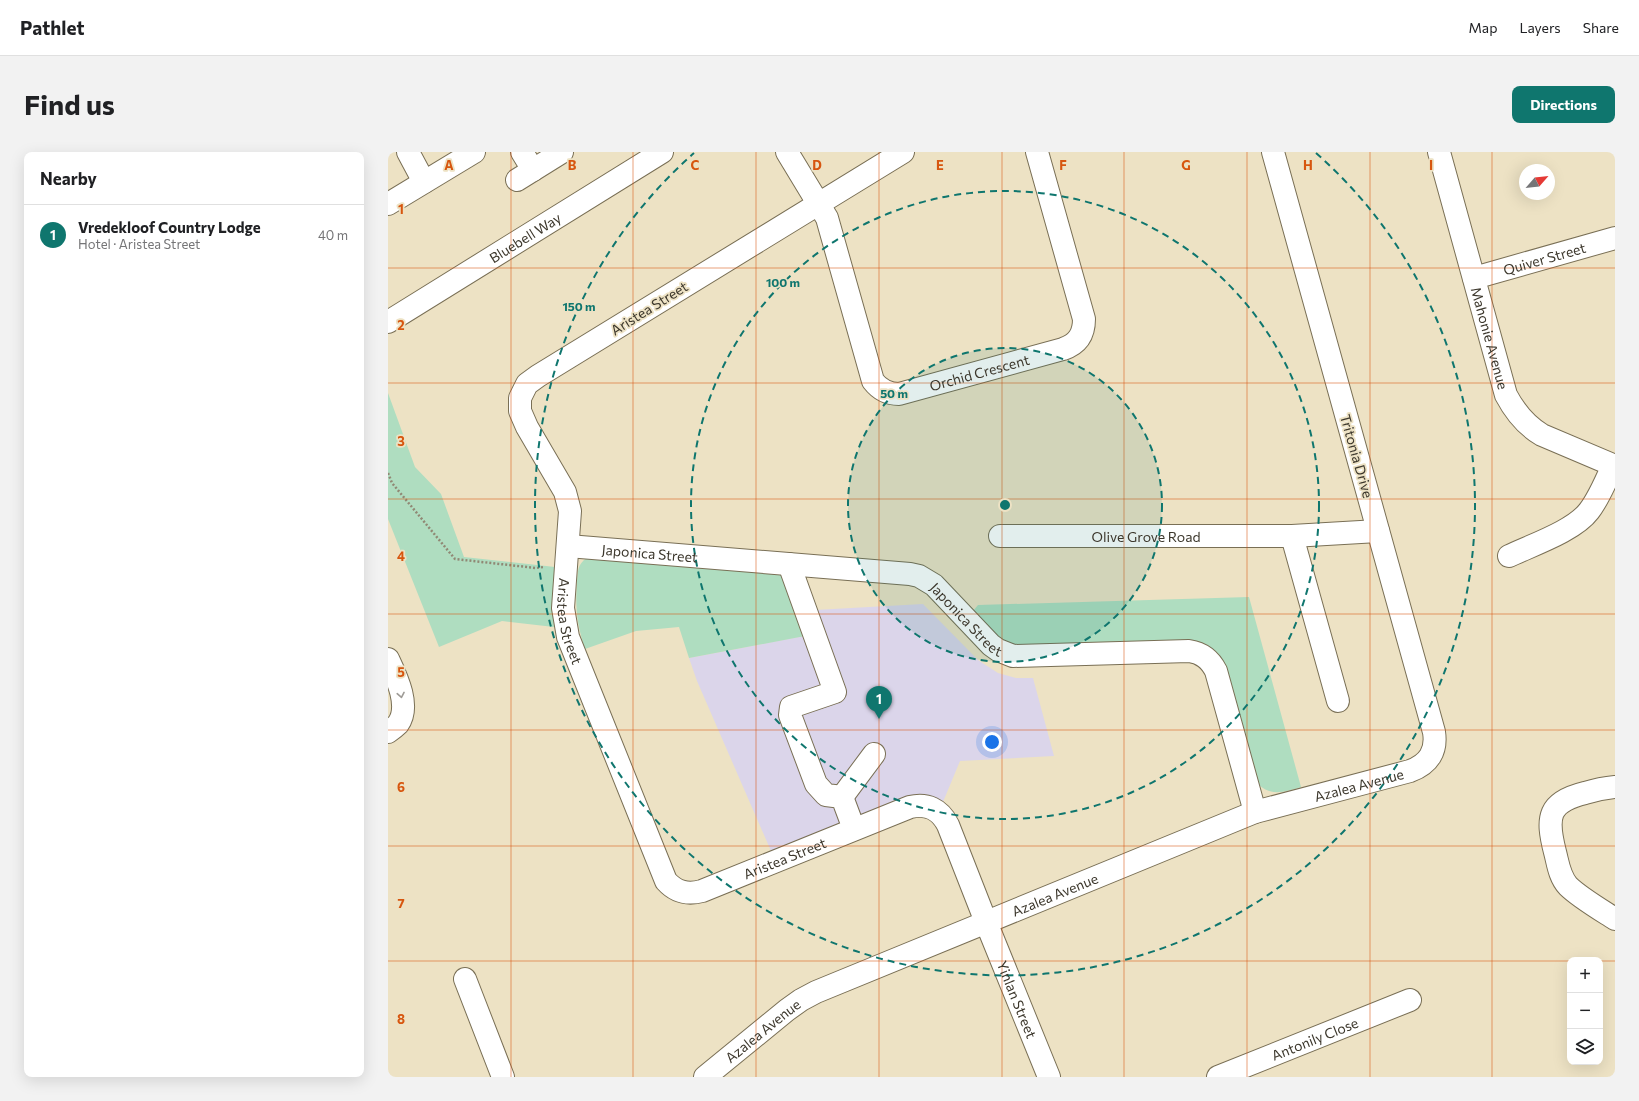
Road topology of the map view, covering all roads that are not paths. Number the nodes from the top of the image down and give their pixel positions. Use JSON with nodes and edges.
{"nodes":[{"id":1,"x":408,"y":152,"type":"edge"},
{"id":2,"x":474,"y":152,"type":"edge"},
{"id":3,"x":562,"y":152,"type":"edge"},
{"id":4,"x":662,"y":152,"type":"edge"},
{"id":5,"x":787,"y":152,"type":"edge"},
{"id":6,"x":902,"y":152,"type":"edge"},
{"id":7,"x":1037,"y":152,"type":"edge"},
{"id":8,"x":1273,"y":152,"type":"edge"},
{"id":9,"x":1439,"y":152,"type":"edge"},
{"id":10,"x":524,"y":167,"type":"edge"},
{"id":11,"x":424,"y":182,"type":"junction"},
{"id":12,"x":388,"y":204,"type":"edge"},
{"id":13,"x":818,"y":204,"type":"junction"},
{"id":14,"x":1615,"y":238,"type":"edge"},
{"id":15,"x":1474,"y":278,"type":"junction"},
{"id":16,"x":388,"y":322,"type":"edge"},
{"id":17,"x":1614,"y":466,"type":"edge"},
{"id":18,"x":1378,"y":531,"type":"junction"},
{"id":19,"x":1000,"y":536,"type":"dead end"},
{"id":20,"x":1292,"y":536,"type":"junction"},
{"id":21,"x":567,"y":556,"type":"junction"},
{"id":22,"x":1509,"y":556,"type":"dead end"},
{"id":23,"x":790,"y":564,"type":"junction"},
{"id":24,"x":388,"y":659,"type":"edge"},
{"id":25,"x":1338,"y":701,"type":"dead end"},
{"id":26,"x":388,"y":732,"type":"edge"},
{"id":27,"x":874,"y":754,"type":"dead end"},
{"id":28,"x":1428,"y":760,"type":"joint"},
{"id":29,"x":1615,"y":787,"type":"edge"},
{"id":30,"x":842,"y":797,"type":"junction"},
{"id":31,"x":1255,"y":812,"type":"junction"},
{"id":32,"x":854,"y":829,"type":"junction"},
{"id":33,"x":1615,"y":919,"type":"edge"},
{"id":34,"x":986,"y":922,"type":"junction"},
{"id":35,"x":465,"y":979,"type":"dead end"},
{"id":36,"x":1410,"y":1000,"type":"dead end"},
{"id":37,"x":503,"y":1077,"type":"edge"},
{"id":38,"x":705,"y":1077,"type":"edge"},
{"id":39,"x":1050,"y":1077,"type":"edge"},
{"id":40,"x":1218,"y":1077,"type":"edge"}],
"edges":[{"from":1,"to":11,"type":"street"},
{"from":2,"to":11,"type":"street"},
{"from":3,"to":10,"type":"street"},
{"from":4,"to":16,"type":"street","name":"Bluebell Way"},
{"from":5,"to":13,"type":"street","name":"Orchid Crescent"},
{"from":6,"to":13,"type":"street","name":"Aristea Street"},
{"from":7,"to":13,"type":"street","name":"Orchid Crescent"},
{"from":8,"to":18,"type":"street","name":"Tritonia Drive"},
{"from":9,"to":15,"type":"street","name":"Mahonie Avenue"},
{"from":11,"to":12,"type":"street"},
{"from":13,"to":21,"type":"street","name":"Aristea Street"},
{"from":14,"to":15,"type":"street","name":"Quiver Street"},
{"from":15,"to":17,"type":"street","name":"Mahonie Avenue"},
{"from":17,"to":22,"type":"street"},
{"from":18,"to":20,"type":"street","name":"Olive Grove Road"},
{"from":18,"to":28,"type":"street","name":"Tritonia Drive"},
{"from":19,"to":20,"type":"street","name":"Olive Grove Road"},
{"from":20,"to":25,"type":"street"},
{"from":21,"to":23,"type":"street","name":"Japonica Street"},
{"from":21,"to":32,"type":"street","name":"Aristea Street"},
{"from":23,"to":30,"type":"street"},
{"from":23,"to":31,"type":"street","name":"Japonica Street"},
{"from":24,"to":26,"type":"street","one_way":true},
{"from":27,"to":30,"type":"street"},
{"from":28,"to":31,"type":"street","name":"Azalea Avenue"},
{"from":29,"to":33,"type":"street"},
{"from":30,"to":32,"type":"street"},
{"from":31,"to":34,"type":"street","name":"Azalea Avenue"},
{"from":32,"to":34,"type":"street","name":"Aristea Street"},
{"from":34,"to":38,"type":"street","name":"Azalea Avenue"},
{"from":34,"to":39,"type":"street","name":"Yinlan Street"},
{"from":35,"to":37,"type":"street"},
{"from":36,"to":40,"type":"street","name":"Antonily Close"}]}
